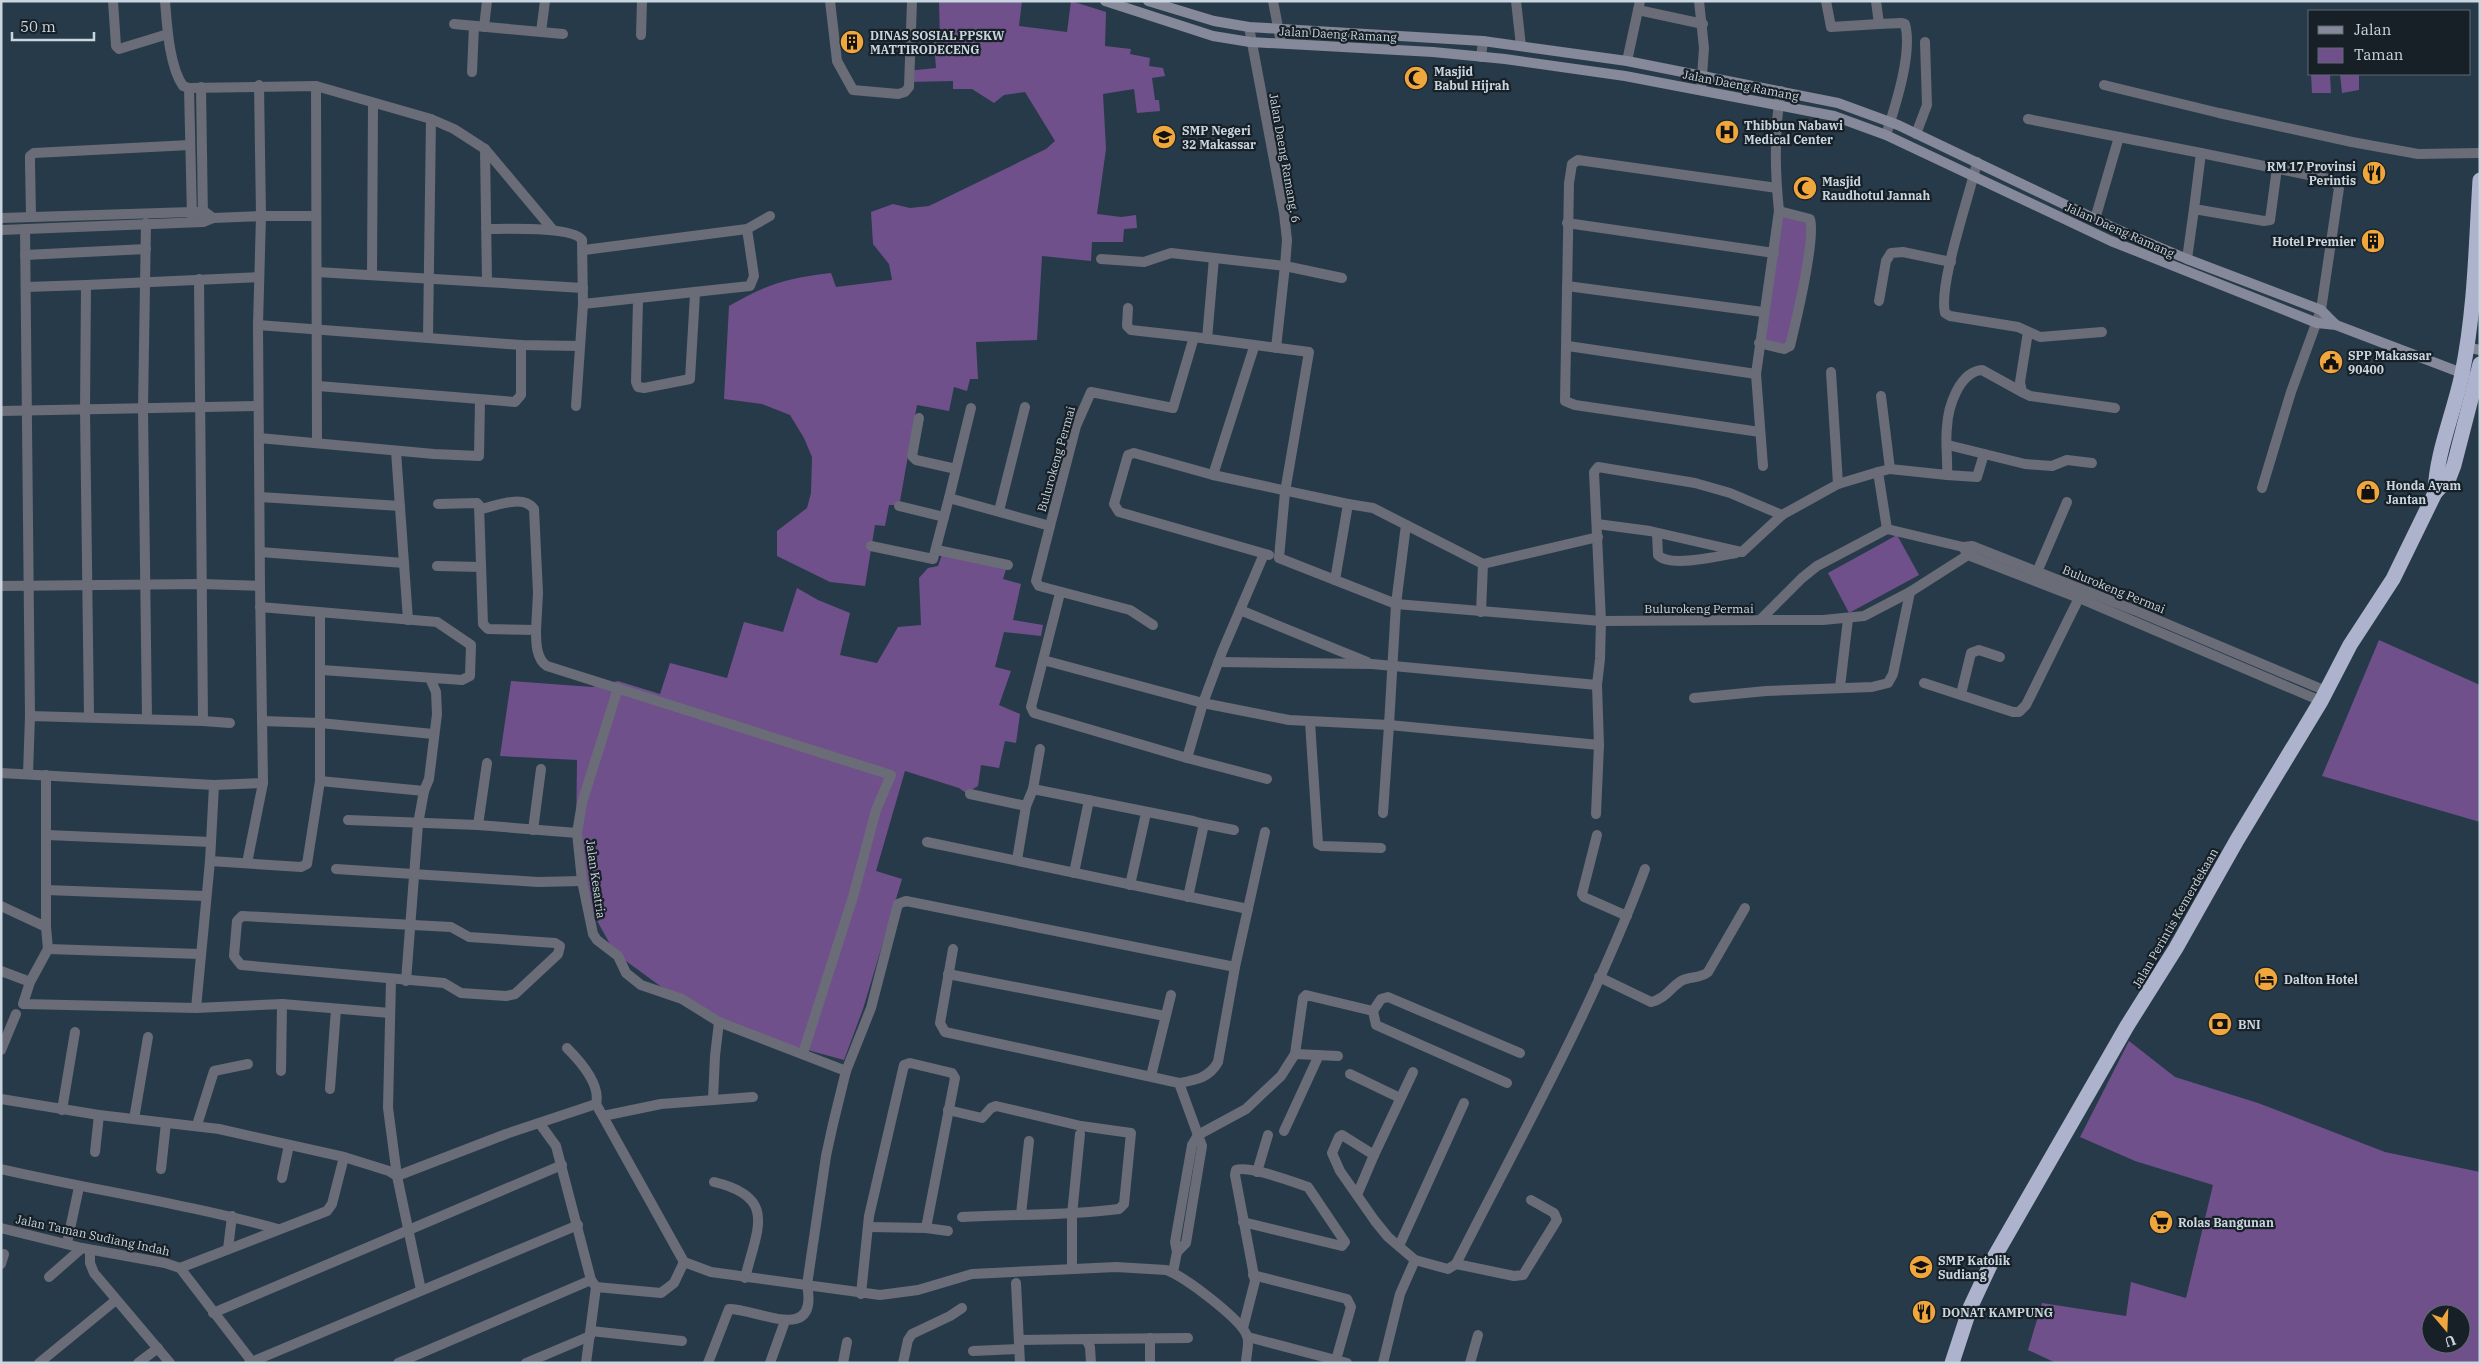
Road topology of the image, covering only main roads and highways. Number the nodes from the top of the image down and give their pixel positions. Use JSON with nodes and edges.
{"nodes":[{"id":1,"x":1105,"y":1,"type":"edge"},
{"id":2,"x":1148,"y":1,"type":"edge"},
{"id":3,"x":1352,"y":34,"type":"junction"},
{"id":4,"x":1351,"y":47,"type":"junction"},
{"id":5,"x":2480,"y":180,"type":"edge"},
{"id":6,"x":2228,"y":274,"type":"junction"},
{"id":7,"x":2223,"y":287,"type":"junction"},
{"id":8,"x":2336,"y":325,"type":"junction"},
{"id":9,"x":2473,"y":349,"type":"edge"},
{"id":10,"x":2473,"y":371,"type":"edge"},
{"id":11,"x":1952,"y":1363,"type":"edge"}],
"edges":[{"from":1,"to":4,"type":"main road","name":"Jalan Daeng Ramang"},
{"from":2,"to":3,"type":"main road","name":"Jalan Daeng Ramang"},
{"from":3,"to":4,"type":"main road"},
{"from":3,"to":6,"type":"main road","name":"Jalan Daeng Ramang"},
{"from":4,"to":7,"type":"main road","name":"Jalan Daeng Ramang"},
{"from":5,"to":9,"type":"highway","name":"Jalan Perintis Kemerdekaan"},
{"from":6,"to":7,"type":"main road"},
{"from":6,"to":8,"type":"main road","name":"Jalan Daeng Ramang"},
{"from":7,"to":8,"type":"main road","name":"Jalan Daeng Ramang"},
{"from":8,"to":10,"type":"main road","name":"Jalan Daeng Ramang"},
{"from":9,"to":10,"type":"highway","name":"Jalan Perintis Kemerdekaan"},
{"from":10,"to":11,"type":"highway","name":"Jalan Perintis Kemerdekaan"}]}
